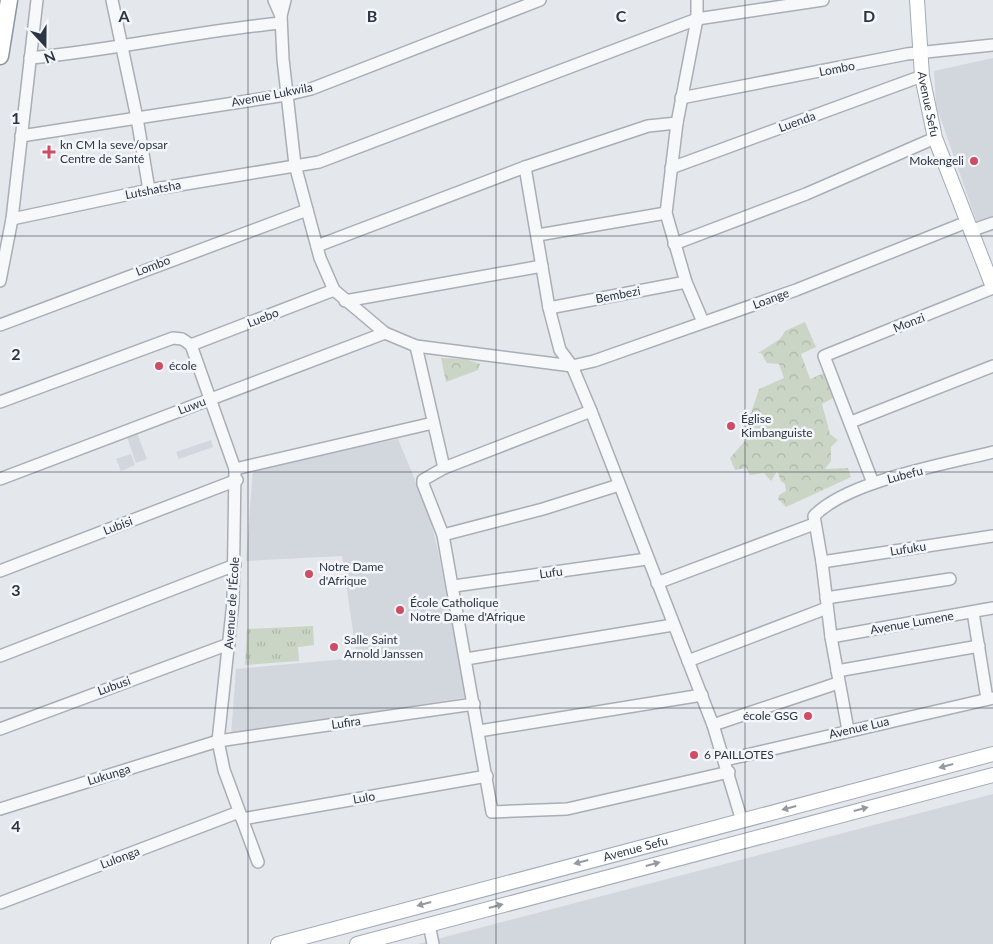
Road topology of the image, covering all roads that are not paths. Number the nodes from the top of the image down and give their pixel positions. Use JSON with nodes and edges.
{"nodes":[{"id":1,"x":9,"y":0,"type":"edge"},
{"id":2,"x":37,"y":0,"type":"edge"},
{"id":3,"x":112,"y":0,"type":"edge"},
{"id":4,"x":274,"y":0,"type":"edge"},
{"id":5,"x":285,"y":0,"type":"edge"},
{"id":6,"x":540,"y":0,"type":"edge"},
{"id":7,"x":697,"y":0,"type":"edge"},
{"id":8,"x":822,"y":0,"type":"edge"},
{"id":9,"x":917,"y":0,"type":"edge"},
{"id":10,"x":697,"y":19,"type":"junction"},
{"id":11,"x":281,"y":20,"type":"junction"},
{"id":12,"x":993,"y":45,"type":"edge"},
{"id":13,"x":122,"y":48,"type":"junction"},
{"id":14,"x":921,"y":54,"type":"junction"},
{"id":15,"x":0,"y":56,"type":"edge"},
{"id":16,"x":30,"y":58,"type":"junction"},
{"id":17,"x":922,"y":76,"type":"junction"},
{"id":18,"x":286,"y":95,"type":"junction"},
{"id":19,"x":681,"y":98,"type":"junction"},
{"id":20,"x":137,"y":118,"type":"junction"},
{"id":21,"x":677,"y":123,"type":"junction"},
{"id":22,"x":21,"y":136,"type":"junction"},
{"id":23,"x":935,"y":138,"type":"junction"},
{"id":24,"x":295,"y":165,"type":"junction"},
{"id":25,"x":525,"y":167,"type":"junction"},
{"id":26,"x":671,"y":168,"type":"junction"},
{"id":27,"x":149,"y":190,"type":"junction"},
{"id":28,"x":307,"y":210,"type":"junction"},
{"id":29,"x":666,"y":213,"type":"junction"},
{"id":30,"x":12,"y":220,"type":"junction"},
{"id":31,"x":993,"y":223,"type":"edge"},
{"id":32,"x":968,"y":227,"type":"junction"},
{"id":33,"x":538,"y":235,"type":"junction"},
{"id":34,"x":674,"y":244,"type":"junction"},
{"id":35,"x":317,"y":246,"type":"junction"},
{"id":36,"x":542,"y":266,"type":"junction"},
{"id":37,"x":0,"y":281,"type":"edge"},
{"id":38,"x":686,"y":282,"type":"junction"},
{"id":39,"x":993,"y":288,"type":"edge"},
{"id":40,"x":334,"y":290,"type":"junction"},
{"id":41,"x":345,"y":300,"type":"junction"},
{"id":42,"x":549,"y":308,"type":"junction"},
{"id":43,"x":703,"y":322,"type":"junction"},
{"id":44,"x":0,"y":325,"type":"edge"},
{"id":45,"x":385,"y":333,"type":"junction"},
{"id":46,"x":191,"y":345,"type":"junction"},
{"id":47,"x":416,"y":346,"type":"junction"},
{"id":48,"x":572,"y":366,"type":"junction"},
{"id":49,"x":993,"y":366,"type":"edge"},
{"id":50,"x":210,"y":400,"type":"junction"},
{"id":51,"x":0,"y":402,"type":"edge"},
{"id":52,"x":591,"y":411,"type":"junction"},
{"id":53,"x":851,"y":422,"type":"junction"},
{"id":54,"x":433,"y":424,"type":"junction"},
{"id":55,"x":993,"y":452,"type":"edge"},
{"id":56,"x":444,"y":468,"type":"junction"},
{"id":57,"x":236,"y":475,"type":"junction"},
{"id":58,"x":0,"y":479,"type":"edge"},
{"id":59,"x":873,"y":484,"type":"junction"},
{"id":60,"x":619,"y":485,"type":"junction"},
{"id":61,"x":814,"y":524,"type":"junction"},
{"id":62,"x":443,"y":535,"type":"junction"},
{"id":63,"x":993,"y":536,"type":"edge"},
{"id":64,"x":647,"y":559,"type":"junction"},
{"id":65,"x":822,"y":562,"type":"junction"},
{"id":66,"x":235,"y":565,"type":"junction"},
{"id":67,"x":0,"y":570,"type":"edge"},
{"id":68,"x":950,"y":579,"type":"dead end"},
{"id":69,"x":657,"y":583,"type":"junction"},
{"id":70,"x":454,"y":586,"type":"junction"},
{"id":71,"x":826,"y":603,"type":"junction"},
{"id":72,"x":993,"y":608,"type":"edge"},
{"id":73,"x":973,"y":612,"type":"junction"},
{"id":74,"x":673,"y":625,"type":"junction"},
{"id":75,"x":831,"y":637,"type":"junction"},
{"id":76,"x":229,"y":644,"type":"junction"},
{"id":77,"x":979,"y":646,"type":"junction"},
{"id":78,"x":0,"y":656,"type":"edge"},
{"id":79,"x":466,"y":659,"type":"junction"},
{"id":80,"x":688,"y":661,"type":"junction"},
{"id":81,"x":838,"y":677,"type":"junction"},
{"id":82,"x":702,"y":695,"type":"junction"},
{"id":83,"x":990,"y":698,"type":"edge"},
{"id":84,"x":474,"y":704,"type":"junction"},
{"id":85,"x":714,"y":725,"type":"junction"},
{"id":86,"x":0,"y":728,"type":"edge"},
{"id":87,"x":848,"y":730,"type":"junction"},
{"id":88,"x":479,"y":731,"type":"junction"},
{"id":89,"x":218,"y":741,"type":"junction"},
{"id":90,"x":993,"y":754,"type":"edge"},
{"id":91,"x":727,"y":766,"type":"junction"},
{"id":92,"x":993,"y":774,"type":"edge"},
{"id":93,"x":486,"y":776,"type":"junction"},
{"id":94,"x":0,"y":809,"type":"edge"},
{"id":95,"x":240,"y":815,"type":"junction"},
{"id":96,"x":742,"y":821,"type":"junction"},
{"id":97,"x":258,"y":862,"type":"dead end"},
{"id":98,"x":0,"y":902,"type":"edge"},
{"id":99,"x":359,"y":921,"type":"junction"},
{"id":100,"x":429,"y":924,"type":"junction"},
{"id":101,"x":361,"y":943,"type":"edge"},
{"id":102,"x":278,"y":944,"type":"edge"},
{"id":103,"x":433,"y":944,"type":"edge"}],
"edges":[{"from":1,"to":15,"type":"highway"},
{"from":2,"to":16,"type":"street"},
{"from":3,"to":13,"type":"street"},
{"from":4,"to":11,"type":"street"},
{"from":5,"to":11,"type":"street"},
{"from":6,"to":18,"type":"street","name":"Avenue Lukwila"},
{"from":7,"to":10,"type":"street"},
{"from":8,"to":10,"type":"street","name":"Lutshatsha"},
{"from":9,"to":14,"type":"main road","name":"Avenue Sefu"},
{"from":10,"to":19,"type":"street"},
{"from":10,"to":24,"type":"street","name":"Lutshatsha"},
{"from":11,"to":13,"type":"street"},
{"from":11,"to":18,"type":"street"},
{"from":12,"to":14,"type":"street","name":"Lombo"},
{"from":13,"to":16,"type":"street"},
{"from":13,"to":20,"type":"street"},
{"from":14,"to":17,"type":"main road","name":"Avenue Sefu"},
{"from":14,"to":19,"type":"street","name":"Lombo"},
{"from":16,"to":22,"type":"street"},
{"from":17,"to":23,"type":"main road","name":"Avenue Sefu"},
{"from":17,"to":26,"type":"street","name":"Luenda"},
{"from":18,"to":20,"type":"street","name":"Avenue Lukwila"},
{"from":18,"to":24,"type":"street"},
{"from":19,"to":21,"type":"street"},
{"from":20,"to":22,"type":"street","name":"Avenue Lukwila"},
{"from":20,"to":27,"type":"street"},
{"from":21,"to":25,"type":"street"},
{"from":21,"to":26,"type":"street"},
{"from":22,"to":30,"type":"street"},
{"from":23,"to":32,"type":"main road","name":"Avenue Sefu"},
{"from":23,"to":34,"type":"street"},
{"from":24,"to":27,"type":"street","name":"Lutshatsha"},
{"from":24,"to":28,"type":"street"},
{"from":25,"to":33,"type":"street"},
{"from":25,"to":35,"type":"street"},
{"from":26,"to":29,"type":"street"},
{"from":27,"to":30,"type":"street","name":"Lutshatsha"},
{"from":28,"to":35,"type":"street"},
{"from":28,"to":44,"type":"street","name":"Lombo"},
{"from":29,"to":33,"type":"street"},
{"from":29,"to":34,"type":"street"},
{"from":30,"to":37,"type":"street"},
{"from":31,"to":32,"type":"street","name":"Loange"},
{"from":32,"to":39,"type":"main road","name":"Avenue Sefu"},
{"from":32,"to":43,"type":"street","name":"Loange"},
{"from":33,"to":36,"type":"street"},
{"from":34,"to":38,"type":"street"},
{"from":35,"to":40,"type":"street"},
{"from":36,"to":41,"type":"street"},
{"from":36,"to":42,"type":"street"},
{"from":38,"to":42,"type":"street","name":"Bembezi"},
{"from":38,"to":43,"type":"street"},
{"from":39,"to":53,"type":"street","name":"Monzi"},
{"from":40,"to":41,"type":"street"},
{"from":40,"to":46,"type":"street","name":"Luebo"},
{"from":41,"to":45,"type":"street"},
{"from":42,"to":48,"type":"street"},
{"from":43,"to":48,"type":"street","name":"Loange"},
{"from":45,"to":47,"type":"street"},
{"from":45,"to":50,"type":"street","name":"Luwu"},
{"from":46,"to":50,"type":"street","name":"Avenue de l'École"},
{"from":46,"to":51,"type":"street"},
{"from":47,"to":48,"type":"street"},
{"from":47,"to":54,"type":"street"},
{"from":48,"to":52,"type":"street"},
{"from":49,"to":53,"type":"street"},
{"from":50,"to":57,"type":"street","name":"Avenue de l'École"},
{"from":50,"to":58,"type":"street","name":"Luwu"},
{"from":52,"to":56,"type":"street"},
{"from":52,"to":60,"type":"street"},
{"from":53,"to":59,"type":"street"},
{"from":54,"to":56,"type":"street"},
{"from":54,"to":57,"type":"street","name":"Lubisi"},
{"from":55,"to":59,"type":"street","name":"Lubefu"},
{"from":56,"to":62,"type":"street"},
{"from":57,"to":66,"type":"street","name":"Avenue de l'École"},
{"from":57,"to":67,"type":"street","name":"Lubisi"},
{"from":59,"to":61,"type":"street","name":"Lubefu"},
{"from":60,"to":62,"type":"street"},
{"from":60,"to":64,"type":"street"},
{"from":61,"to":65,"type":"street"},
{"from":61,"to":69,"type":"street"},
{"from":62,"to":70,"type":"street"},
{"from":63,"to":65,"type":"street","name":"Lufuku"},
{"from":64,"to":69,"type":"street"},
{"from":64,"to":70,"type":"street","name":"Lufu"},
{"from":65,"to":71,"type":"street"},
{"from":66,"to":76,"type":"street","name":"Avenue de l'École"},
{"from":66,"to":78,"type":"street"},
{"from":68,"to":71,"type":"street"},
{"from":69,"to":74,"type":"street"},
{"from":70,"to":79,"type":"street"},
{"from":71,"to":75,"type":"street"},
{"from":71,"to":80,"type":"street"},
{"from":72,"to":73,"type":"street","name":"Avenue Lumene"},
{"from":73,"to":75,"type":"street","name":"Avenue Lumene"},
{"from":73,"to":77,"type":"street"},
{"from":74,"to":79,"type":"street"},
{"from":74,"to":80,"type":"street"},
{"from":75,"to":81,"type":"street"},
{"from":76,"to":86,"type":"street","name":"Lubusi"},
{"from":76,"to":89,"type":"street","name":"Avenue de l'École"},
{"from":77,"to":81,"type":"street"},
{"from":77,"to":83,"type":"street"},
{"from":79,"to":84,"type":"street"},
{"from":80,"to":82,"type":"street"},
{"from":81,"to":85,"type":"street"},
{"from":81,"to":87,"type":"street"},
{"from":82,"to":85,"type":"street"},
{"from":82,"to":88,"type":"street"},
{"from":83,"to":87,"type":"street","name":"Avenue Lua"},
{"from":84,"to":88,"type":"street"},
{"from":84,"to":89,"type":"street","name":"Lufira"},
{"from":85,"to":91,"type":"street"},
{"from":87,"to":91,"type":"street","name":"Avenue Lua"},
{"from":88,"to":93,"type":"street"},
{"from":89,"to":94,"type":"street","name":"Lukunga"},
{"from":89,"to":95,"type":"street","name":"Avenue de l'École"},
{"from":90,"to":96,"type":"main road","name":"Avenue Sefu","one_way":true},
{"from":91,"to":93,"type":"street","name":"Avenue Lua"},
{"from":91,"to":96,"type":"street"},
{"from":100,"to":92,"type":"main road","name":"Avenue Sefu","one_way":true},
{"from":93,"to":95,"type":"street","name":"Lulo"},
{"from":95,"to":97,"type":"street","name":"Avenue de l'École"},
{"from":95,"to":98,"type":"street","name":"Lulonga"},
{"from":96,"to":99,"type":"main road","name":"Avenue Sefu","one_way":true},
{"from":99,"to":101,"type":"main road"},
{"from":99,"to":102,"type":"main road","name":"Avenue Sefu"},
{"from":100,"to":101,"type":"main road","name":"Avenue Sefu"},
{"from":100,"to":103,"type":"street"}]}
